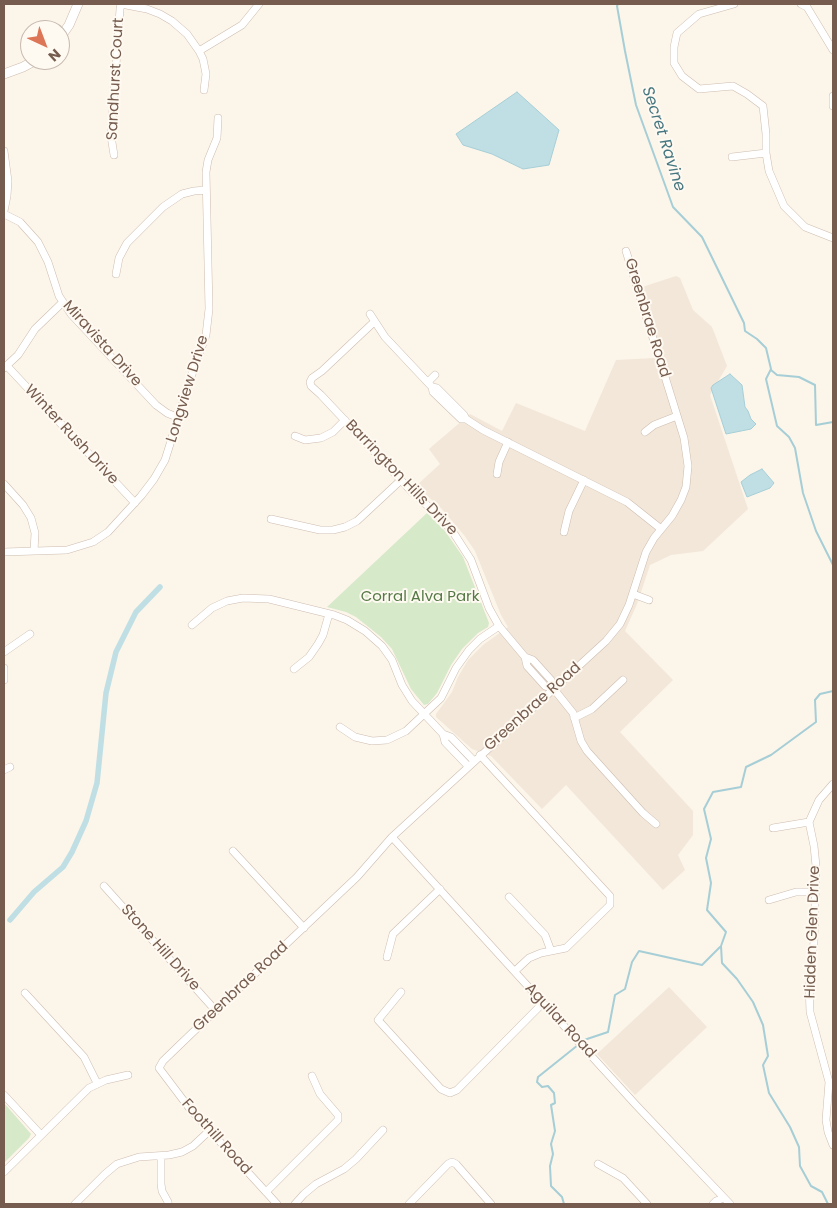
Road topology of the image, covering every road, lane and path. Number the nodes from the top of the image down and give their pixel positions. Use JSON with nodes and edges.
{"nodes":[{"id":1,"x":78,"y":4,"type":"edge"},
{"id":2,"x":122,"y":4,"type":"edge"},
{"id":3,"x":259,"y":4,"type":"edge"},
{"id":4,"x":734,"y":4,"type":"edge"},
{"id":5,"x":801,"y":4,"type":"edge"},
{"id":6,"x":70,"y":23,"type":"edge"},
{"id":7,"x":833,"y":50,"type":"edge"},
{"id":8,"x":199,"y":51,"type":"junction"},
{"id":9,"x":20,"y":69,"type":"edge"},
{"id":10,"x":4,"y":74,"type":"edge"},
{"id":11,"x":204,"y":90,"type":"dead end"},
{"id":12,"x":833,"y":96,"type":"edge"},
{"id":13,"x":833,"y":106,"type":"edge"},
{"id":14,"x":218,"y":118,"type":"dead end"},
{"id":15,"x":4,"y":152,"type":"edge"},
{"id":16,"x":766,"y":153,"type":"junction"},
{"id":17,"x":114,"y":154,"type":"dead end"},
{"id":18,"x":732,"y":157,"type":"dead end"},
{"id":19,"x":206,"y":190,"type":"junction"},
{"id":20,"x":4,"y":213,"type":"edge"},
{"id":21,"x":832,"y":236,"type":"edge"},
{"id":22,"x":626,"y":251,"type":"dead end"},
{"id":23,"x":116,"y":274,"type":"dead end"},
{"id":24,"x":63,"y":302,"type":"junction"},
{"id":25,"x":370,"y":314,"type":"dead end"},
{"id":26,"x":374,"y":322,"type":"junction"},
{"id":27,"x":5,"y":367,"type":"edge"},
{"id":28,"x":436,"y":375,"type":"dead end"},
{"id":29,"x":430,"y":384,"type":"junction"},
{"id":30,"x":677,"y":416,"type":"junction"},
{"id":31,"x":179,"y":418,"type":"junction"},
{"id":32,"x":345,"y":420,"type":"junction"},
{"id":33,"x":645,"y":432,"type":"dead end"},
{"id":34,"x":295,"y":436,"type":"dead end"},
{"id":35,"x":508,"y":442,"type":"junction"},
{"id":36,"x":497,"y":474,"type":"dead end"},
{"id":37,"x":401,"y":480,"type":"junction"},
{"id":38,"x":584,"y":480,"type":"junction"},
{"id":39,"x":4,"y":484,"type":"edge"},
{"id":40,"x":134,"y":503,"type":"junction"},
{"id":41,"x":271,"y":518,"type":"dead end"},
{"id":42,"x":661,"y":529,"type":"junction"},
{"id":43,"x":564,"y":532,"type":"dead end"},
{"id":44,"x":34,"y":551,"type":"junction"},
{"id":45,"x":4,"y":552,"type":"edge"},
{"id":46,"x":633,"y":594,"type":"junction"},
{"id":47,"x":649,"y":600,"type":"dead end"},
{"id":48,"x":328,"y":614,"type":"junction"},
{"id":49,"x":192,"y":625,"type":"dead end"},
{"id":50,"x":499,"y":626,"type":"junction"},
{"id":51,"x":30,"y":634,"type":"dead end"},
{"id":52,"x":4,"y":652,"type":"edge"},
{"id":53,"x":4,"y":668,"type":"edge"},
{"id":54,"x":294,"y":669,"type":"dead end"},
{"id":55,"x":4,"y":680,"type":"edge"},
{"id":56,"x":623,"y":680,"type":"dead end"},
{"id":57,"x":553,"y":688,"type":"junction"},
{"id":58,"x":425,"y":715,"type":"junction"},
{"id":59,"x":574,"y":718,"type":"junction"},
{"id":60,"x":340,"y":727,"type":"dead end"},
{"id":61,"x":443,"y":734,"type":"junction"},
{"id":62,"x":477,"y":758,"type":"junction"},
{"id":63,"x":468,"y":766,"type":"junction"},
{"id":64,"x":833,"y":784,"type":"edge"},
{"id":65,"x":809,"y":822,"type":"junction"},
{"id":66,"x":656,"y":824,"type":"dead end"},
{"id":67,"x":773,"y":828,"type":"dead end"},
{"id":68,"x":392,"y":837,"type":"junction"},
{"id":69,"x":232,"y":851,"type":"dead end"},
{"id":70,"x":104,"y":886,"type":"dead end"},
{"id":71,"x":440,"y":889,"type":"junction"},
{"id":72,"x":815,"y":892,"type":"junction"},
{"id":73,"x":509,"y":896,"type":"dead end"},
{"id":74,"x":769,"y":900,"type":"dead end"},
{"id":75,"x":304,"y":928,"type":"junction"},
{"id":76,"x":551,"y":951,"type":"junction"},
{"id":77,"x":387,"y":957,"type":"dead end"},
{"id":78,"x":514,"y":972,"type":"junction"},
{"id":79,"x":401,"y":992,"type":"dead end"},
{"id":80,"x":25,"y":993,"type":"dead end"},
{"id":81,"x":543,"y":1003,"type":"junction"},
{"id":82,"x":216,"y":1011,"type":"junction"},
{"id":83,"x":159,"y":1068,"type":"joint"},
{"id":84,"x":128,"y":1075,"type":"dead end"},
{"id":85,"x":312,"y":1076,"type":"dead end"},
{"id":86,"x":98,"y":1083,"type":"junction"},
{"id":87,"x":4,"y":1095,"type":"edge"},
{"id":88,"x":382,"y":1130,"type":"dead end"},
{"id":89,"x":209,"y":1131,"type":"junction"},
{"id":90,"x":41,"y":1135,"type":"junction"},
{"id":91,"x":833,"y":1145,"type":"edge"},
{"id":92,"x":161,"y":1156,"type":"junction"},
{"id":93,"x":598,"y":1164,"type":"dead end"},
{"id":94,"x":4,"y":1172,"type":"edge"},
{"id":95,"x":266,"y":1192,"type":"junction"},
{"id":96,"x":722,"y":1201,"type":"edge"},
{"id":97,"x":168,"y":1202,"type":"dead end"},
{"id":98,"x":74,"y":1204,"type":"edge"},
{"id":99,"x":277,"y":1204,"type":"edge"},
{"id":100,"x":295,"y":1204,"type":"edge"},
{"id":101,"x":409,"y":1204,"type":"edge"},
{"id":102,"x":490,"y":1204,"type":"edge"},
{"id":103,"x":647,"y":1204,"type":"edge"},
{"id":104,"x":713,"y":1204,"type":"edge"},
{"id":105,"x":730,"y":1204,"type":"edge"}],
"edges":[{"from":1,"to":6,"type":"street"},
{"from":2,"to":8,"type":"street"},
{"from":2,"to":17,"type":"street","name":"Sandhurst Court"},
{"from":3,"to":8,"type":"street"},
{"from":4,"to":16,"type":"street"},
{"from":5,"to":7,"type":"street"},
{"from":8,"to":11,"type":"street"},
{"from":9,"to":10,"type":"street"},
{"from":12,"to":13,"type":"street"},
{"from":14,"to":19,"type":"street","name":"Longview Drive"},
{"from":15,"to":20,"type":"street"},
{"from":16,"to":18,"type":"street"},
{"from":16,"to":21,"type":"street"},
{"from":19,"to":23,"type":"street"},
{"from":19,"to":31,"type":"street","name":"Longview Drive"},
{"from":20,"to":24,"type":"street","name":"Miravista Drive"},
{"from":22,"to":30,"type":"street","name":"Greenbrae Road"},
{"from":24,"to":27,"type":"street"},
{"from":24,"to":31,"type":"street","name":"Miravista Drive"},
{"from":25,"to":26,"type":"street"},
{"from":26,"to":29,"type":"street"},
{"from":26,"to":32,"type":"street","name":"Barrington Hills Drive"},
{"from":27,"to":40,"type":"street","name":"Winter Rush Drive"},
{"from":28,"to":29,"type":"street"},
{"from":29,"to":35,"type":"street"},
{"from":30,"to":33,"type":"street"},
{"from":30,"to":42,"type":"street","name":"Greenbrae Road"},
{"from":31,"to":40,"type":"street","name":"Longview Drive"},
{"from":32,"to":34,"type":"street"},
{"from":32,"to":37,"type":"street","name":"Barrington Hills Drive"},
{"from":35,"to":36,"type":"street"},
{"from":35,"to":38,"type":"street"},
{"from":37,"to":41,"type":"street"},
{"from":37,"to":50,"type":"street","name":"Barrington Hills Drive"},
{"from":38,"to":42,"type":"street"},
{"from":38,"to":43,"type":"street"},
{"from":39,"to":44,"type":"street"},
{"from":40,"to":44,"type":"street","name":"Longview Drive"},
{"from":42,"to":46,"type":"street","name":"Greenbrae Road"},
{"from":44,"to":45,"type":"street","name":"Longview Drive"},
{"from":46,"to":47,"type":"street"},
{"from":46,"to":57,"type":"street","name":"Greenbrae Road"},
{"from":48,"to":49,"type":"street"},
{"from":48,"to":54,"type":"street"},
{"from":48,"to":58,"type":"street"},
{"from":50,"to":57,"type":"street","name":"Barrington Hills Drive"},
{"from":50,"to":58,"type":"street"},
{"from":51,"to":52,"type":"street"},
{"from":53,"to":55,"type":"street"},
{"from":56,"to":59,"type":"street"},
{"from":57,"to":59,"type":"street","name":"Barrington Hills Drive"},
{"from":57,"to":62,"type":"street","name":"Greenbrae Road"},
{"from":58,"to":60,"type":"street"},
{"from":58,"to":61,"type":"street"},
{"from":59,"to":66,"type":"street","name":"Barrington Hills Drive"},
{"from":61,"to":62,"type":"street"},
{"from":61,"to":63,"type":"street"},
{"from":62,"to":63,"type":"street","name":"Greenbrae Road"},
{"from":62,"to":76,"type":"street"},
{"from":63,"to":68,"type":"street","name":"Greenbrae Road"},
{"from":64,"to":65,"type":"street"},
{"from":65,"to":67,"type":"street"},
{"from":65,"to":72,"type":"street","name":"Hidden Glen Drive"},
{"from":68,"to":71,"type":"street","name":"Aguilar Road"},
{"from":68,"to":75,"type":"street","name":"Greenbrae Road"},
{"from":69,"to":75,"type":"street"},
{"from":70,"to":82,"type":"street","name":"Stone Hill Drive"},
{"from":71,"to":77,"type":"street"},
{"from":71,"to":78,"type":"street","name":"Aguilar Road"},
{"from":72,"to":74,"type":"street"},
{"from":72,"to":91,"type":"street","name":"Hidden Glen Drive"},
{"from":73,"to":76,"type":"street"},
{"from":75,"to":82,"type":"street","name":"Greenbrae Road"},
{"from":76,"to":78,"type":"street"},
{"from":78,"to":81,"type":"street","name":"Aguilar Road"},
{"from":79,"to":81,"type":"street"},
{"from":80,"to":86,"type":"street"},
{"from":81,"to":96,"type":"street","name":"Aguilar Road"},
{"from":82,"to":83,"type":"street","name":"Greenbrae Road"},
{"from":83,"to":89,"type":"street","name":"Foothill Road"},
{"from":84,"to":86,"type":"street"},
{"from":85,"to":95,"type":"street"},
{"from":86,"to":90,"type":"street"},
{"from":87,"to":90,"type":"street"},
{"from":88,"to":100,"type":"street"},
{"from":89,"to":92,"type":"street"},
{"from":89,"to":95,"type":"street","name":"Foothill Road"},
{"from":90,"to":94,"type":"street"},
{"from":92,"to":97,"type":"street"},
{"from":92,"to":98,"type":"street"},
{"from":93,"to":103,"type":"street"},
{"from":95,"to":99,"type":"street","name":"Foothill Road"},
{"from":96,"to":104,"type":"street"},
{"from":96,"to":105,"type":"street","name":"Aguilar Road"},
{"from":101,"to":102,"type":"street"}]}
